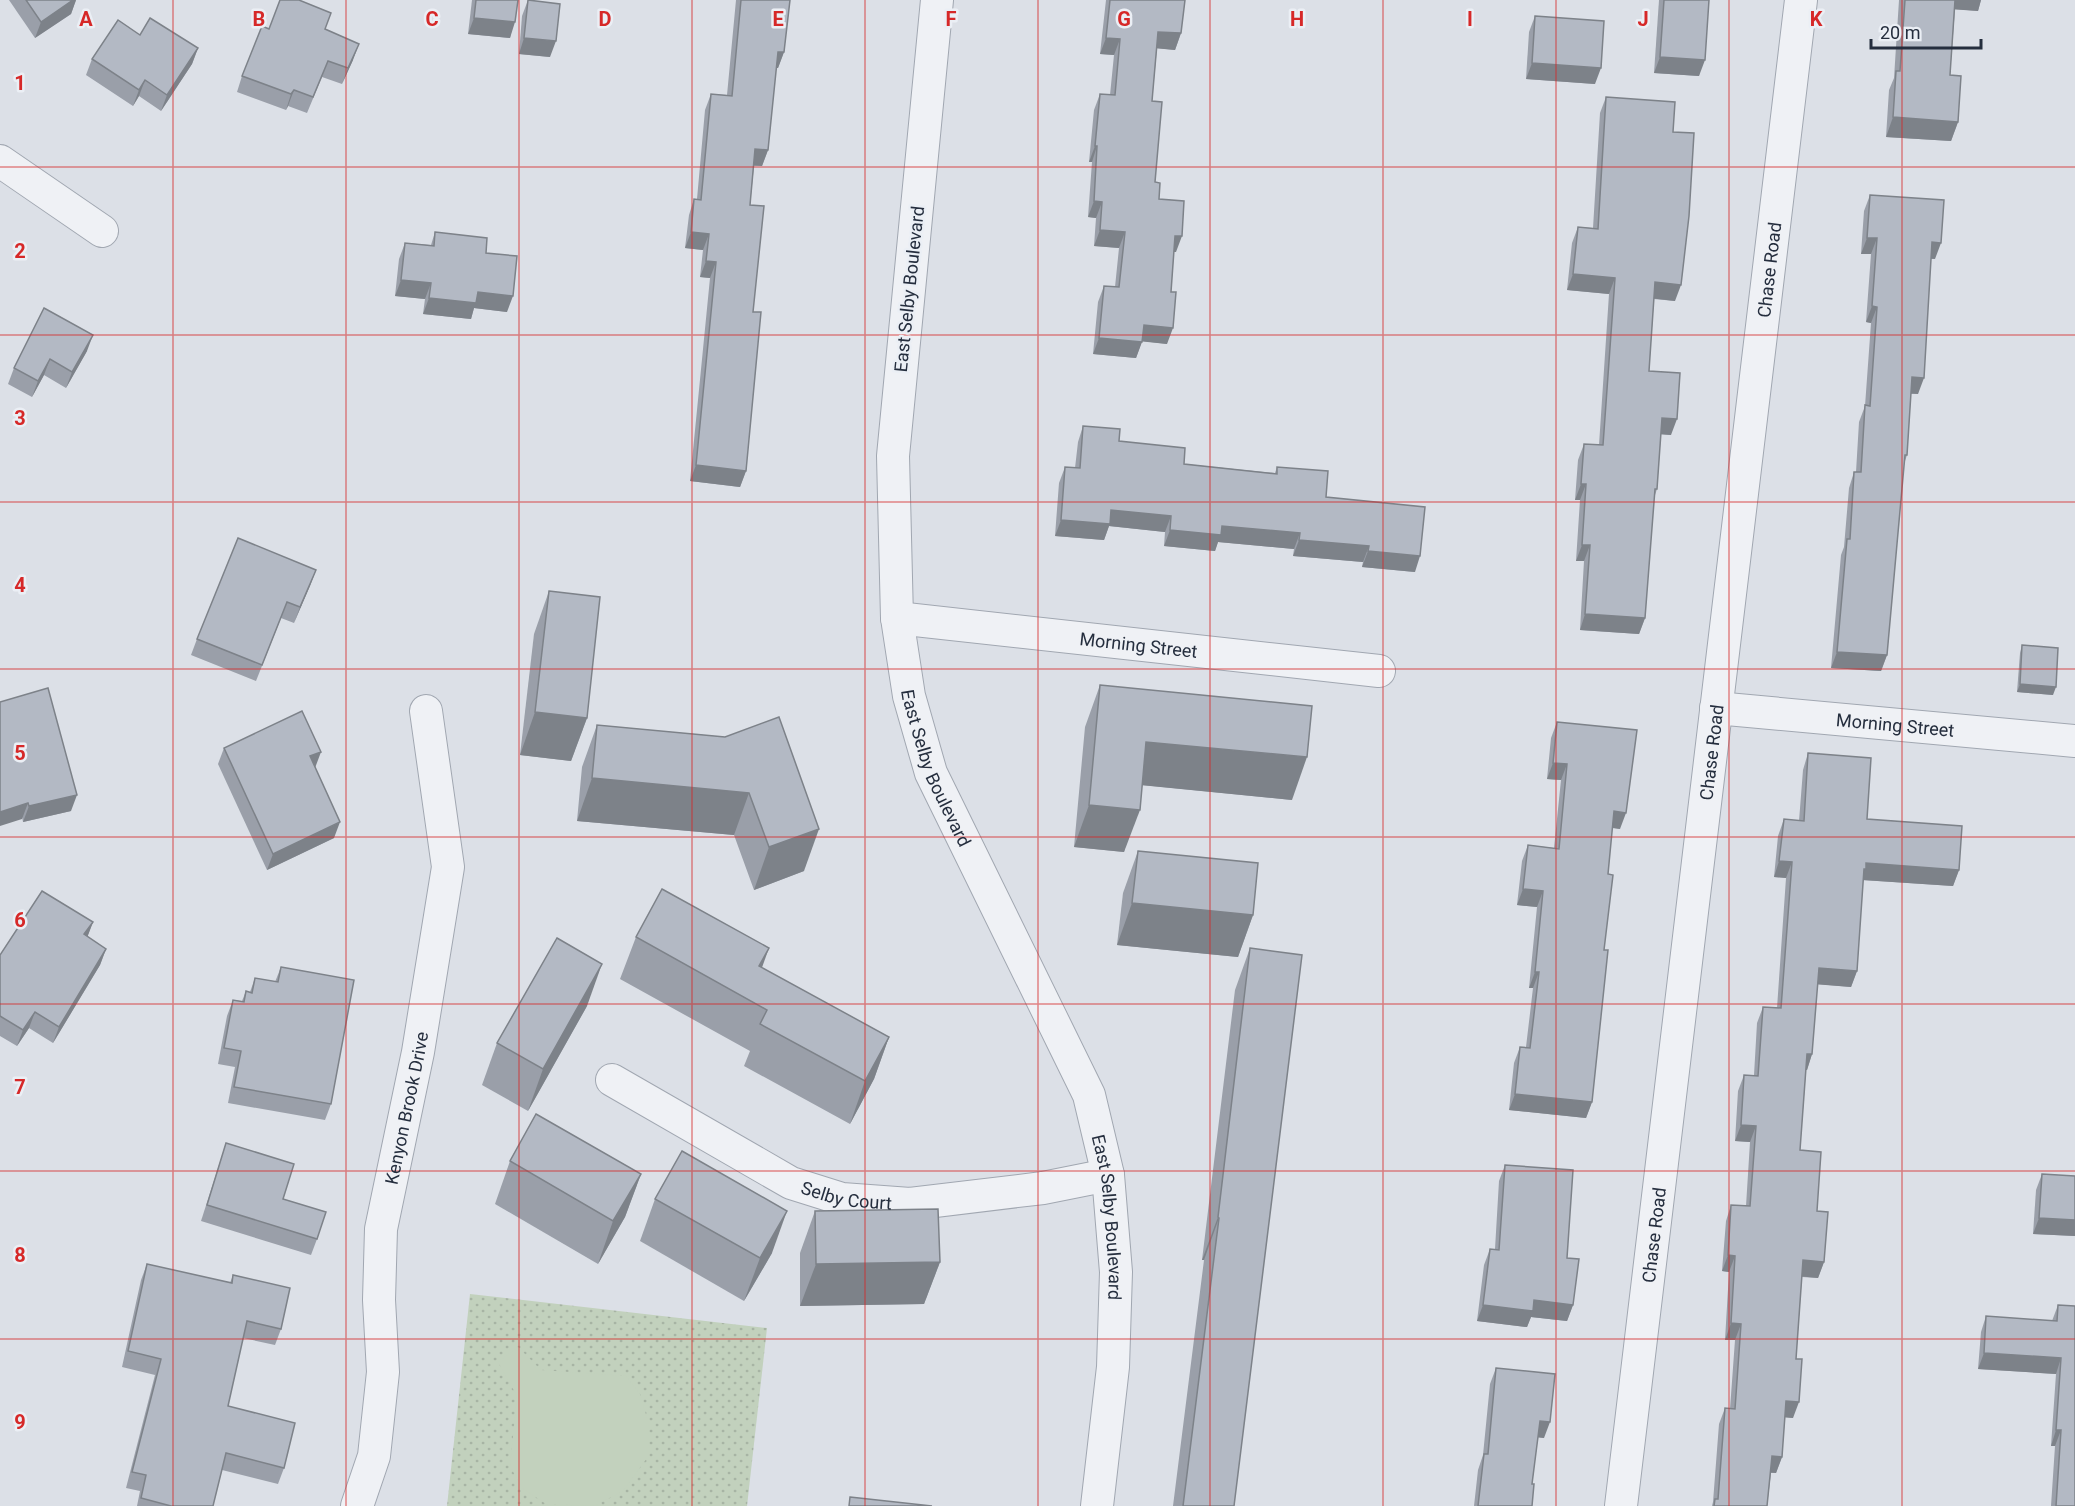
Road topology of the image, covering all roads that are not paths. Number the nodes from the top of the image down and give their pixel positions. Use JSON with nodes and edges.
{"nodes":[{"id":1,"x":937,"y":0,"type":"edge"},
{"id":2,"x":1801,"y":0,"type":"edge"},
{"id":3,"x":0,"y":161,"type":"edge"},
{"id":4,"x":102,"y":231,"type":"dead end"},
{"id":5,"x":897,"y":618,"type":"junction"},
{"id":6,"x":1379,"y":671,"type":"dead end"},
{"id":7,"x":1716,"y":708,"type":"junction"},
{"id":8,"x":426,"y":711,"type":"dead end"},
{"id":9,"x":2075,"y":741,"type":"edge"},
{"id":10,"x":612,"y":1080,"type":"dead end"},
{"id":11,"x":1108,"y":1176,"type":"junction"},
{"id":12,"x":357,"y":1506,"type":"edge"},
{"id":13,"x":1097,"y":1506,"type":"edge"},
{"id":14,"x":1621,"y":1506,"type":"edge"}],
"edges":[{"from":1,"to":5,"type":"street","name":"East Selby Boulevard"},
{"from":2,"to":7,"type":"street","name":"Chase Road"},
{"from":3,"to":4,"type":"street"},
{"from":5,"to":6,"type":"street","name":"Morning Street"},
{"from":5,"to":11,"type":"street","name":"East Selby Boulevard"},
{"from":7,"to":9,"type":"street","name":"Morning Street"},
{"from":7,"to":14,"type":"street","name":"Chase Road"},
{"from":8,"to":12,"type":"street","name":"Kenyon Brook Drive"},
{"from":10,"to":11,"type":"street","name":"Selby Court"},
{"from":11,"to":13,"type":"street","name":"East Selby Boulevard"}]}
